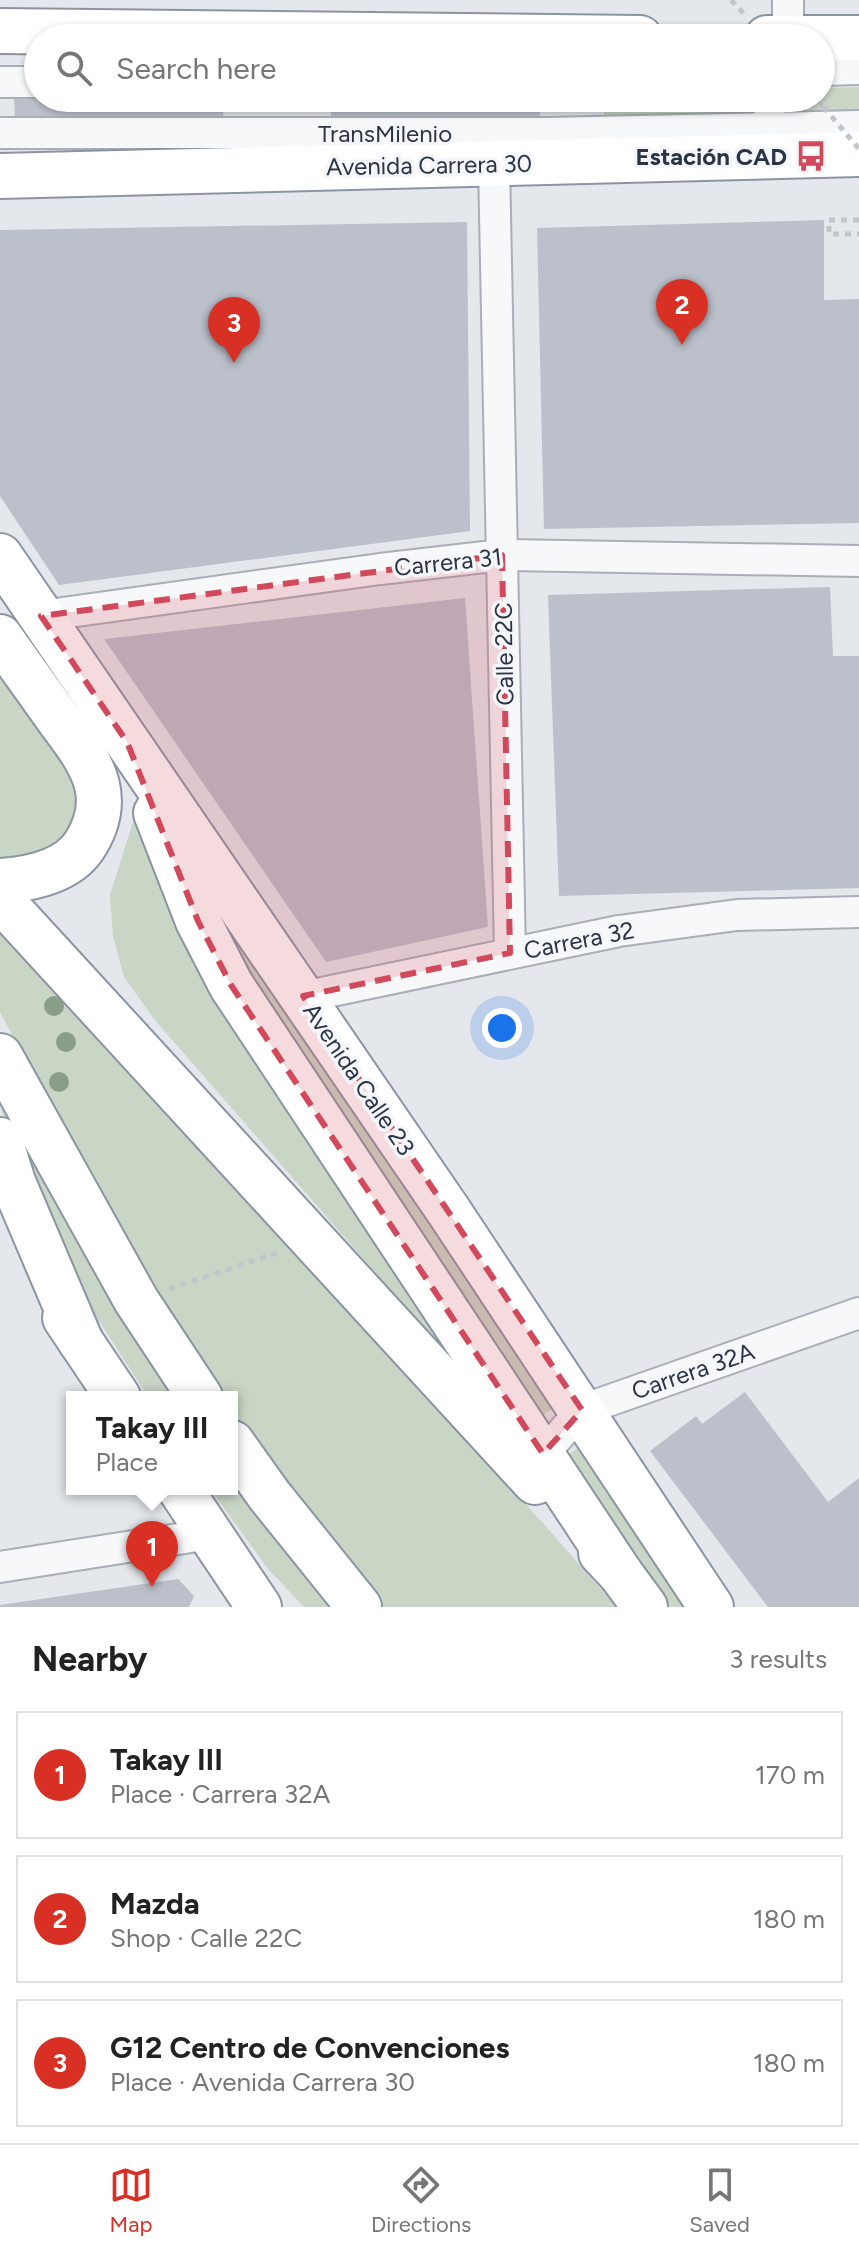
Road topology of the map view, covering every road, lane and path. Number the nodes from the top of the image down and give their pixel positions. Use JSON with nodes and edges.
{"nodes":[{"id":1,"x":788,"y":0,"type":"edge"},
{"id":2,"x":788,"y":24,"type":"edge"},
{"id":3,"x":0,"y":32,"type":"edge"},
{"id":4,"x":24,"y":32,"type":"edge"},
{"id":5,"x":835,"y":38,"type":"edge"},
{"id":6,"x":859,"y":38,"type":"edge"},
{"id":7,"x":859,"y":69,"type":"edge"},
{"id":8,"x":835,"y":70,"type":"edge"},
{"id":9,"x":0,"y":82,"type":"edge"},
{"id":10,"x":24,"y":82,"type":"edge"},
{"id":11,"x":769,"y":112,"type":"edge"},
{"id":12,"x":828,"y":112,"type":"edge"},
{"id":13,"x":859,"y":126,"type":"edge"},
{"id":14,"x":770,"y":128,"type":"junction"},
{"id":15,"x":0,"y":133,"type":"edge"},
{"id":16,"x":859,"y":152,"type":"edge"},
{"id":17,"x":494,"y":164,"type":"junction"},
{"id":18,"x":0,"y":176,"type":"edge"},
{"id":19,"x":859,"y":220,"type":"edge"},
{"id":20,"x":859,"y":234,"type":"edge"},
{"id":21,"x":502,"y":555,"type":"junction"},
{"id":22,"x":0,"y":556,"type":"edge"},
{"id":23,"x":859,"y":561,"type":"edge"},
{"id":24,"x":41,"y":616,"type":"junction"},
{"id":25,"x":0,"y":637,"type":"edge"},
{"id":26,"x":127,"y":742,"type":"junction"},
{"id":27,"x":0,"y":881,"type":"edge"},
{"id":28,"x":0,"y":899,"type":"edge"},
{"id":29,"x":859,"y":912,"type":"edge"},
{"id":30,"x":510,"y":953,"type":"junction"},
{"id":31,"x":303,"y":997,"type":"junction"},
{"id":32,"x":0,"y":1056,"type":"edge"},
{"id":33,"x":0,"y":1140,"type":"edge"},
{"id":34,"x":0,"y":1224,"type":"edge"},
{"id":35,"x":312,"y":1241,"type":"junction"},
{"id":36,"x":136,"y":1300,"type":"junction"},
{"id":37,"x":859,"y":1313,"type":"edge"},
{"id":38,"x":81,"y":1342,"type":"junction"},
{"id":39,"x":114,"y":1391,"type":"edge"},
{"id":40,"x":196,"y":1391,"type":"edge"},
{"id":41,"x":582,"y":1410,"type":"junction"},
{"id":42,"x":238,"y":1451,"type":"edge"},
{"id":43,"x":543,"y":1454,"type":"junction"},
{"id":44,"x":184,"y":1495,"type":"edge"},
{"id":45,"x":210,"y":1534,"type":"junction"},
{"id":46,"x":0,"y":1567,"type":"edge"},
{"id":47,"x":632,"y":1590,"type":"edge"},
{"id":48,"x":257,"y":1602,"type":"edge"},
{"id":49,"x":359,"y":1607,"type":"edge"},
{"id":50,"x":711,"y":1607,"type":"edge"}],
"edges":[{"from":1,"to":2,"type":"street"},
{"from":3,"to":4,"type":"highway"},
{"from":5,"to":6,"type":"highway"},
{"from":7,"to":8,"type":"street"},
{"from":9,"to":10,"type":"street"},
{"from":11,"to":14,"type":"street"},
{"from":12,"to":16,"type":"path","bridge":true},
{"from":13,"to":14,"type":"street","name":"TransMilenio"},
{"from":14,"to":15,"type":"street","name":"TransMilenio"},
{"from":16,"to":17,"type":"highway","name":"Avenida Carrera 30"},
{"from":17,"to":18,"type":"highway","name":"Avenida Carrera 30"},
{"from":17,"to":21,"type":"street","name":"Calle 22C"},
{"from":19,"to":20,"type":"path"},
{"from":21,"to":23,"type":"street","name":"Carrera 31"},
{"from":21,"to":24,"type":"street","name":"Carrera 31"},
{"from":21,"to":30,"type":"street","name":"Calle 22C"},
{"from":22,"to":24,"type":"highway","name":"Avenida Calle 23"},
{"from":24,"to":26,"type":"highway","name":"Avenida Calle 23"},
{"from":25,"to":27,"type":"highway"},
{"from":26,"to":31,"type":"highway","name":"Avenida Calle 23"},
{"from":26,"to":43,"type":"highway"},
{"from":28,"to":35,"type":"highway"},
{"from":29,"to":30,"type":"street","name":"Carrera 32"},
{"from":30,"to":31,"type":"street","name":"Carrera 32"},
{"from":31,"to":41,"type":"highway","name":"Avenida Calle 23"},
{"from":32,"to":36,"type":"highway"},
{"from":33,"to":38,"type":"highway"},
{"from":34,"to":38,"type":"highway"},
{"from":35,"to":36,"type":"path"},
{"from":35,"to":47,"type":"highway"},
{"from":36,"to":40,"type":"highway"},
{"from":37,"to":41,"type":"street","name":"Carrera 32A"},
{"from":38,"to":39,"type":"highway"},
{"from":41,"to":43,"type":"street","name":"Carrera 32A"},
{"from":41,"to":50,"type":"highway","name":"Avenida Calle 23"},
{"from":42,"to":49,"type":"highway"},
{"from":43,"to":47,"type":"highway"},
{"from":44,"to":45,"type":"highway"},
{"from":45,"to":46,"type":"street"},
{"from":45,"to":48,"type":"highway"}]}
